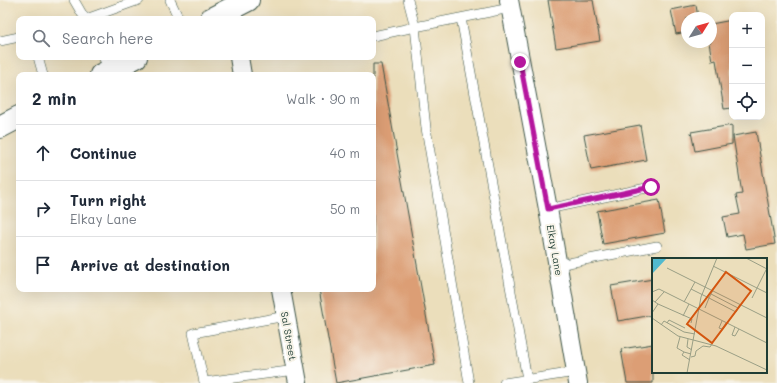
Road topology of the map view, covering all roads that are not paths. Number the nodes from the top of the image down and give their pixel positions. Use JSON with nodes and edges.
{"nodes":[{"id":1,"x":74,"y":0,"type":"edge"},
{"id":2,"x":138,"y":0,"type":"edge"},
{"id":3,"x":170,"y":0,"type":"edge"},
{"id":4,"x":408,"y":0,"type":"edge"},
{"id":5,"x":510,"y":4,"type":"edge"},
{"id":6,"x":235,"y":7,"type":"edge"},
{"id":7,"x":84,"y":16,"type":"edge"},
{"id":8,"x":94,"y":16,"type":"edge"},
{"id":9,"x":178,"y":16,"type":"edge"},
{"id":10,"x":217,"y":16,"type":"edge"},
{"id":11,"x":461,"y":18,"type":"junction"},
{"id":12,"x":415,"y":27,"type":"junction"},
{"id":13,"x":376,"y":35,"type":"edge"},
{"id":14,"x":16,"y":38,"type":"edge"},
{"id":15,"x":0,"y":41,"type":"edge"},
{"id":16,"x":39,"y":60,"type":"edge"},
{"id":17,"x":128,"y":60,"type":"edge"},
{"id":18,"x":240,"y":60,"type":"edge"},
{"id":19,"x":105,"y":68,"type":"edge"},
{"id":20,"x":42,"y":72,"type":"edge"},
{"id":21,"x":242,"y":72,"type":"edge"},
{"id":22,"x":16,"y":119,"type":"edge"},
{"id":23,"x":0,"y":127,"type":"edge"},
{"id":24,"x":651,"y":187,"type":"dead end"},
{"id":25,"x":548,"y":209,"type":"junction"},
{"id":26,"x":657,"y":246,"type":"dead end"},
{"id":27,"x":558,"y":265,"type":"junction"},
{"id":28,"x":282,"y":292,"type":"edge"},
{"id":29,"x":286,"y":316,"type":"junction"},
{"id":30,"x":297,"y":376,"type":"edge"},
{"id":31,"x":577,"y":377,"type":"edge"},
{"id":32,"x":268,"y":378,"type":"edge"},
{"id":33,"x":527,"y":380,"type":"junction"},
{"id":34,"x":469,"y":383,"type":"edge"},
{"id":35,"x":504,"y":383,"type":"edge"}],
"edges":[{"from":1,"to":7,"type":"lane"},
{"from":2,"to":8,"type":"lane"},
{"from":3,"to":9,"type":"lane"},
{"from":4,"to":12,"type":"lane"},
{"from":5,"to":11,"type":"lane"},
{"from":5,"to":25,"type":"street","name":"Elkay Lane"},
{"from":6,"to":10,"type":"street"},
{"from":11,"to":12,"type":"lane"},
{"from":11,"to":33,"type":"lane"},
{"from":12,"to":13,"type":"lane"},
{"from":12,"to":34,"type":"lane"},
{"from":14,"to":15,"type":"lane"},
{"from":16,"to":20,"type":"lane"},
{"from":17,"to":19,"type":"street"},
{"from":18,"to":21,"type":"street"},
{"from":22,"to":23,"type":"street"},
{"from":24,"to":25,"type":"lane"},
{"from":25,"to":27,"type":"street","name":"Elkay Lane"},
{"from":26,"to":27,"type":"lane"},
{"from":27,"to":31,"type":"street","name":"Elkay Lane"},
{"from":28,"to":29,"type":"street","name":"Sal Street"},
{"from":29,"to":30,"type":"street","name":"Sal Street"},
{"from":29,"to":32,"type":"lane"},
{"from":30,"to":32,"type":"lane"},
{"from":31,"to":33,"type":"lane"},
{"from":33,"to":35,"type":"lane"}]}
